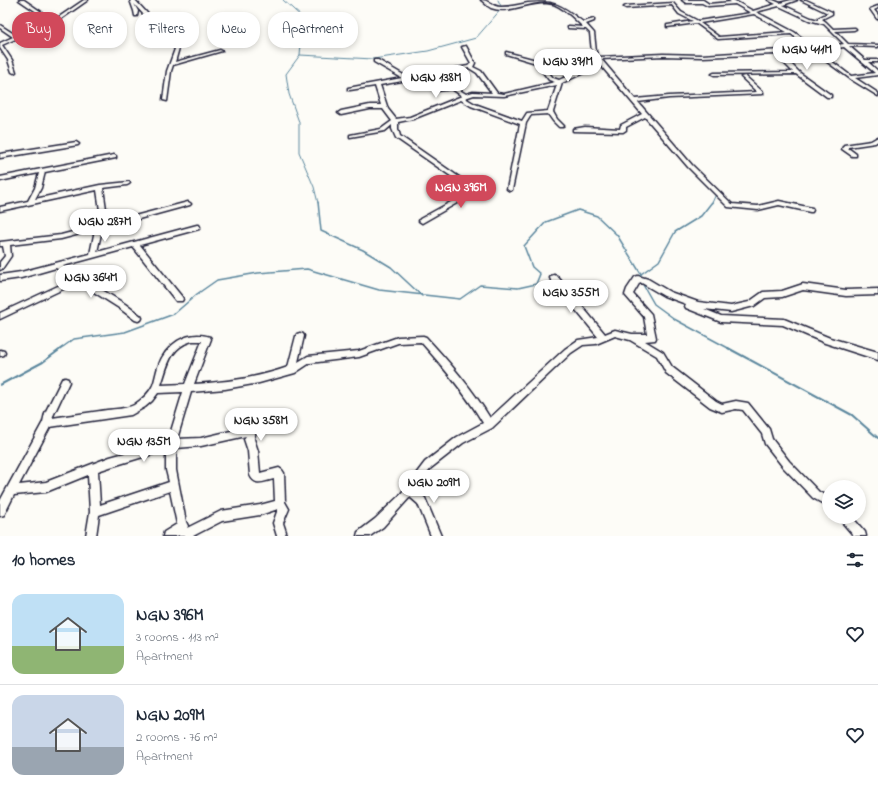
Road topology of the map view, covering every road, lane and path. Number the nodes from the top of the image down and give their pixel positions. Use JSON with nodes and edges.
{"nodes":[{"id":1,"x":21,"y":0,"type":"edge"},
{"id":2,"x":75,"y":0,"type":"edge"},
{"id":3,"x":132,"y":0,"type":"edge"},
{"id":4,"x":483,"y":0,"type":"edge"},
{"id":5,"x":684,"y":0,"type":"edge"},
{"id":6,"x":730,"y":0,"type":"edge"},
{"id":7,"x":770,"y":0,"type":"edge"},
{"id":8,"x":795,"y":0,"type":"edge"},
{"id":9,"x":803,"y":0,"type":"edge"},
{"id":10,"x":84,"y":1,"type":"edge"},
{"id":11,"x":701,"y":1,"type":"edge"},
{"id":12,"x":736,"y":3,"type":"junction"},
{"id":13,"x":781,"y":5,"type":"junction"},
{"id":14,"x":626,"y":7,"type":"dead end"},
{"id":15,"x":878,"y":7,"type":"edge"},
{"id":16,"x":39,"y":12,"type":"edge"},
{"id":17,"x":136,"y":12,"type":"edge"},
{"id":18,"x":754,"y":13,"type":"junction"},
{"id":19,"x":65,"y":15,"type":"edge"},
{"id":20,"x":878,"y":18,"type":"edge"},
{"id":21,"x":593,"y":20,"type":"dead end"},
{"id":22,"x":697,"y":22,"type":"junction"},
{"id":23,"x":822,"y":22,"type":"junction"},
{"id":24,"x":0,"y":26,"type":"edge"},
{"id":25,"x":585,"y":26,"type":"junction"},
{"id":26,"x":668,"y":26,"type":"dead end"},
{"id":27,"x":570,"y":27,"type":"dead end"},
{"id":28,"x":854,"y":29,"type":"dead end"},
{"id":29,"x":832,"y":30,"type":"junction"},
{"id":30,"x":793,"y":33,"type":"junction"},
{"id":31,"x":12,"y":34,"type":"edge"},
{"id":32,"x":12,"y":40,"type":"edge"},
{"id":33,"x":0,"y":45,"type":"edge"},
{"id":34,"x":846,"y":45,"type":"junction"},
{"id":35,"x":878,"y":46,"type":"edge"},
{"id":36,"x":464,"y":47,"type":"dead end"},
{"id":37,"x":815,"y":50,"type":"junction"},
{"id":38,"x":220,"y":51,"type":"dead end"},
{"id":39,"x":508,"y":53,"type":"dead end"},
{"id":40,"x":777,"y":53,"type":"junction"},
{"id":41,"x":598,"y":59,"type":"junction"},
{"id":42,"x":376,"y":61,"type":"dead end"},
{"id":43,"x":863,"y":61,"type":"junction"},
{"id":44,"x":878,"y":61,"type":"edge"},
{"id":45,"x":172,"y":64,"type":"junction"},
{"id":46,"x":470,"y":67,"type":"junction"},
{"id":47,"x":14,"y":72,"type":"dead end"},
{"id":48,"x":797,"y":73,"type":"junction"},
{"id":49,"x":714,"y":74,"type":"dead end"},
{"id":50,"x":878,"y":74,"type":"edge"},
{"id":51,"x":420,"y":76,"type":"junction"},
{"id":52,"x":743,"y":77,"type":"dead end"},
{"id":53,"x":852,"y":77,"type":"junction"},
{"id":54,"x":405,"y":78,"type":"junction"},
{"id":55,"x":560,"y":82,"type":"junction"},
{"id":56,"x":377,"y":84,"type":"junction"},
{"id":57,"x":350,"y":89,"type":"dead end"},
{"id":58,"x":496,"y":94,"type":"junction"},
{"id":59,"x":878,"y":95,"type":"edge"},
{"id":60,"x":829,"y":96,"type":"dead end"},
{"id":61,"x":464,"y":97,"type":"junction"},
{"id":62,"x":165,"y":100,"type":"dead end"},
{"id":63,"x":634,"y":101,"type":"junction"},
{"id":64,"x":385,"y":107,"type":"junction"},
{"id":65,"x":550,"y":112,"type":"junction"},
{"id":66,"x":340,"y":113,"type":"dead end"},
{"id":67,"x":646,"y":114,"type":"junction"},
{"id":68,"x":396,"y":121,"type":"junction"},
{"id":69,"x":523,"y":123,"type":"junction"},
{"id":70,"x":561,"y":126,"type":"dead end"},
{"id":71,"x":575,"y":130,"type":"dead end"},
{"id":72,"x":352,"y":136,"type":"dead end"},
{"id":73,"x":878,"y":139,"type":"edge"},
{"id":74,"x":76,"y":144,"type":"dead end"},
{"id":75,"x":854,"y":155,"type":"dead end"},
{"id":76,"x":0,"y":156,"type":"edge"},
{"id":77,"x":114,"y":157,"type":"dead end"},
{"id":78,"x":42,"y":172,"type":"junction"},
{"id":79,"x":0,"y":179,"type":"edge"},
{"id":80,"x":127,"y":183,"type":"dead end"},
{"id":81,"x":100,"y":187,"type":"junction"},
{"id":82,"x":510,"y":189,"type":"dead end"},
{"id":83,"x":30,"y":202,"type":"junction"},
{"id":84,"x":188,"y":204,"type":"dead end"},
{"id":85,"x":0,"y":209,"type":"edge"},
{"id":86,"x":810,"y":210,"type":"dead end"},
{"id":87,"x":422,"y":221,"type":"dead end"},
{"id":88,"x":102,"y":226,"type":"junction"},
{"id":89,"x":197,"y":227,"type":"dead end"},
{"id":90,"x":3,"y":243,"type":"edge"},
{"id":91,"x":135,"y":244,"type":"junction"},
{"id":92,"x":93,"y":255,"type":"junction"},
{"id":93,"x":56,"y":265,"type":"junction"},
{"id":94,"x":0,"y":267,"type":"edge"},
{"id":95,"x":0,"y":278,"type":"edge"},
{"id":96,"x":554,"y":278,"type":"dead end"},
{"id":97,"x":77,"y":280,"type":"junction"},
{"id":98,"x":878,"y":292,"type":"edge"},
{"id":99,"x":674,"y":296,"type":"junction"},
{"id":100,"x":179,"y":299,"type":"dead end"},
{"id":101,"x":0,"y":316,"type":"edge"},
{"id":102,"x":138,"y":318,"type":"dead end"},
{"id":103,"x":300,"y":336,"type":"dead end"},
{"id":104,"x":632,"y":337,"type":"junction"},
{"id":105,"x":604,"y":338,"type":"junction"},
{"id":106,"x":878,"y":356,"type":"edge"},
{"id":107,"x":292,"y":370,"type":"junction"},
{"id":108,"x":65,"y":382,"type":"dead end"},
{"id":109,"x":188,"y":388,"type":"junction"},
{"id":110,"x":156,"y":389,"type":"junction"},
{"id":111,"x":47,"y":423,"type":"junction"},
{"id":112,"x":489,"y":425,"type":"junction"},
{"id":113,"x":171,"y":444,"type":"junction"},
{"id":114,"x":93,"y":470,"type":"junction"},
{"id":115,"x":174,"y":485,"type":"junction"},
{"id":116,"x":409,"y":488,"type":"junction"},
{"id":117,"x":10,"y":491,"type":"junction"},
{"id":118,"x":822,"y":498,"type":"edge"},
{"id":119,"x":280,"y":504,"type":"junction"},
{"id":120,"x":0,"y":511,"type":"edge"},
{"id":121,"x":95,"y":512,"type":"junction"},
{"id":122,"x":851,"y":524,"type":"edge"},
{"id":123,"x":184,"y":532,"type":"edge"},
{"id":124,"x":281,"y":532,"type":"dead end"},
{"id":125,"x":91,"y":536,"type":"edge"},
{"id":126,"x":168,"y":536,"type":"edge"},
{"id":127,"x":362,"y":536,"type":"edge"},
{"id":128,"x":436,"y":536,"type":"edge"},
{"id":129,"x":861,"y":536,"type":"edge"}],
"edges":[{"from":1,"to":16,"type":"street"},
{"from":2,"to":10,"type":"street"},
{"from":3,"to":17,"type":"street"},
{"from":3,"to":45,"type":"street"},
{"from":4,"to":25,"type":"street"},
{"from":5,"to":11,"type":"street"},
{"from":6,"to":12,"type":"street"},
{"from":7,"to":13,"type":"street"},
{"from":8,"to":13,"type":"street"},
{"from":9,"to":23,"type":"street"},
{"from":10,"to":19,"type":"street"},
{"from":11,"to":12,"type":"street"},
{"from":12,"to":18,"type":"street"},
{"from":13,"to":18,"type":"street"},
{"from":13,"to":23,"type":"street"},
{"from":14,"to":22,"type":"street"},
{"from":15,"to":20,"type":"street"},
{"from":18,"to":22,"type":"street"},
{"from":18,"to":30,"type":"street"},
{"from":21,"to":25,"type":"street"},
{"from":22,"to":26,"type":"street"},
{"from":22,"to":30,"type":"street"},
{"from":23,"to":29,"type":"street"},
{"from":24,"to":31,"type":"street"},
{"from":25,"to":27,"type":"street"},
{"from":25,"to":41,"type":"street"},
{"from":28,"to":29,"type":"street"},
{"from":29,"to":34,"type":"street"},
{"from":30,"to":37,"type":"street"},
{"from":32,"to":33,"type":"street"},
{"from":33,"to":47,"type":"street"},
{"from":34,"to":35,"type":"street"},
{"from":34,"to":37,"type":"street"},
{"from":34,"to":43,"type":"street"},
{"from":36,"to":46,"type":"street"},
{"from":37,"to":40,"type":"street"},
{"from":37,"to":53,"type":"street"},
{"from":38,"to":45,"type":"street"},
{"from":39,"to":55,"type":"street"},
{"from":40,"to":41,"type":"street"},
{"from":40,"to":48,"type":"street"},
{"from":41,"to":55,"type":"street"},
{"from":41,"to":63,"type":"street"},
{"from":42,"to":54,"type":"street"},
{"from":43,"to":44,"type":"street"},
{"from":43,"to":50,"type":"street"},
{"from":45,"to":62,"type":"street"},
{"from":46,"to":51,"type":"street"},
{"from":46,"to":58,"type":"street"},
{"from":48,"to":49,"type":"street"},
{"from":48,"to":60,"type":"street"},
{"from":50,"to":53,"type":"street"},
{"from":51,"to":54,"type":"street"},
{"from":51,"to":61,"type":"street"},
{"from":52,"to":63,"type":"street"},
{"from":53,"to":59,"type":"street"},
{"from":54,"to":56,"type":"street"},
{"from":55,"to":58,"type":"street"},
{"from":55,"to":65,"type":"street"},
{"from":56,"to":57,"type":"street"},
{"from":56,"to":64,"type":"street"},
{"from":58,"to":61,"type":"street"},
{"from":61,"to":68,"type":"street"},
{"from":61,"to":69,"type":"street"},
{"from":63,"to":67,"type":"street"},
{"from":64,"to":66,"type":"street"},
{"from":64,"to":68,"type":"street"},
{"from":65,"to":69,"type":"street"},
{"from":65,"to":70,"type":"street"},
{"from":67,"to":71,"type":"street"},
{"from":67,"to":86,"type":"street"},
{"from":68,"to":72,"type":"street"},
{"from":68,"to":87,"type":"street"},
{"from":69,"to":82,"type":"street"},
{"from":73,"to":75,"type":"street"},
{"from":74,"to":76,"type":"street"},
{"from":77,"to":78,"type":"street"},
{"from":78,"to":79,"type":"street"},
{"from":78,"to":83,"type":"street"},
{"from":80,"to":81,"type":"street"},
{"from":81,"to":83,"type":"street"},
{"from":81,"to":88,"type":"street"},
{"from":83,"to":85,"type":"street"},
{"from":84,"to":88,"type":"street"},
{"from":88,"to":90,"type":"street"},
{"from":88,"to":92,"type":"street"},
{"from":89,"to":91,"type":"street"},
{"from":90,"to":94,"type":"street"},
{"from":91,"to":92,"type":"street"},
{"from":91,"to":100,"type":"street"},
{"from":92,"to":93,"type":"street"},
{"from":93,"to":95,"type":"street"},
{"from":93,"to":97,"type":"street"},
{"from":96,"to":105,"type":"street"},
{"from":97,"to":101,"type":"street"},
{"from":97,"to":102,"type":"street"},
{"from":98,"to":99,"type":"street"},
{"from":99,"to":104,"type":"street"},
{"from":99,"to":106,"type":"street"},
{"from":103,"to":107,"type":"street"},
{"from":104,"to":105,"type":"street"},
{"from":104,"to":118,"type":"street"},
{"from":105,"to":112,"type":"street"},
{"from":107,"to":109,"type":"street"},
{"from":107,"to":112,"type":"street"},
{"from":108,"to":111,"type":"street"},
{"from":109,"to":110,"type":"street"},
{"from":109,"to":110,"type":"street"},
{"from":109,"to":113,"type":"street"},
{"from":110,"to":111,"type":"street"},
{"from":111,"to":117,"type":"street"},
{"from":112,"to":116,"type":"street"},
{"from":113,"to":114,"type":"street"},
{"from":113,"to":115,"type":"street"},
{"from":113,"to":119,"type":"street"},
{"from":114,"to":117,"type":"street"},
{"from":114,"to":121,"type":"street"},
{"from":115,"to":121,"type":"street"},
{"from":115,"to":123,"type":"street"},
{"from":116,"to":127,"type":"street"},
{"from":116,"to":128,"type":"street"},
{"from":117,"to":120,"type":"street"},
{"from":119,"to":123,"type":"street"},
{"from":119,"to":124,"type":"street"},
{"from":121,"to":125,"type":"street"},
{"from":122,"to":129,"type":"street"},
{"from":123,"to":126,"type":"street"}]}
